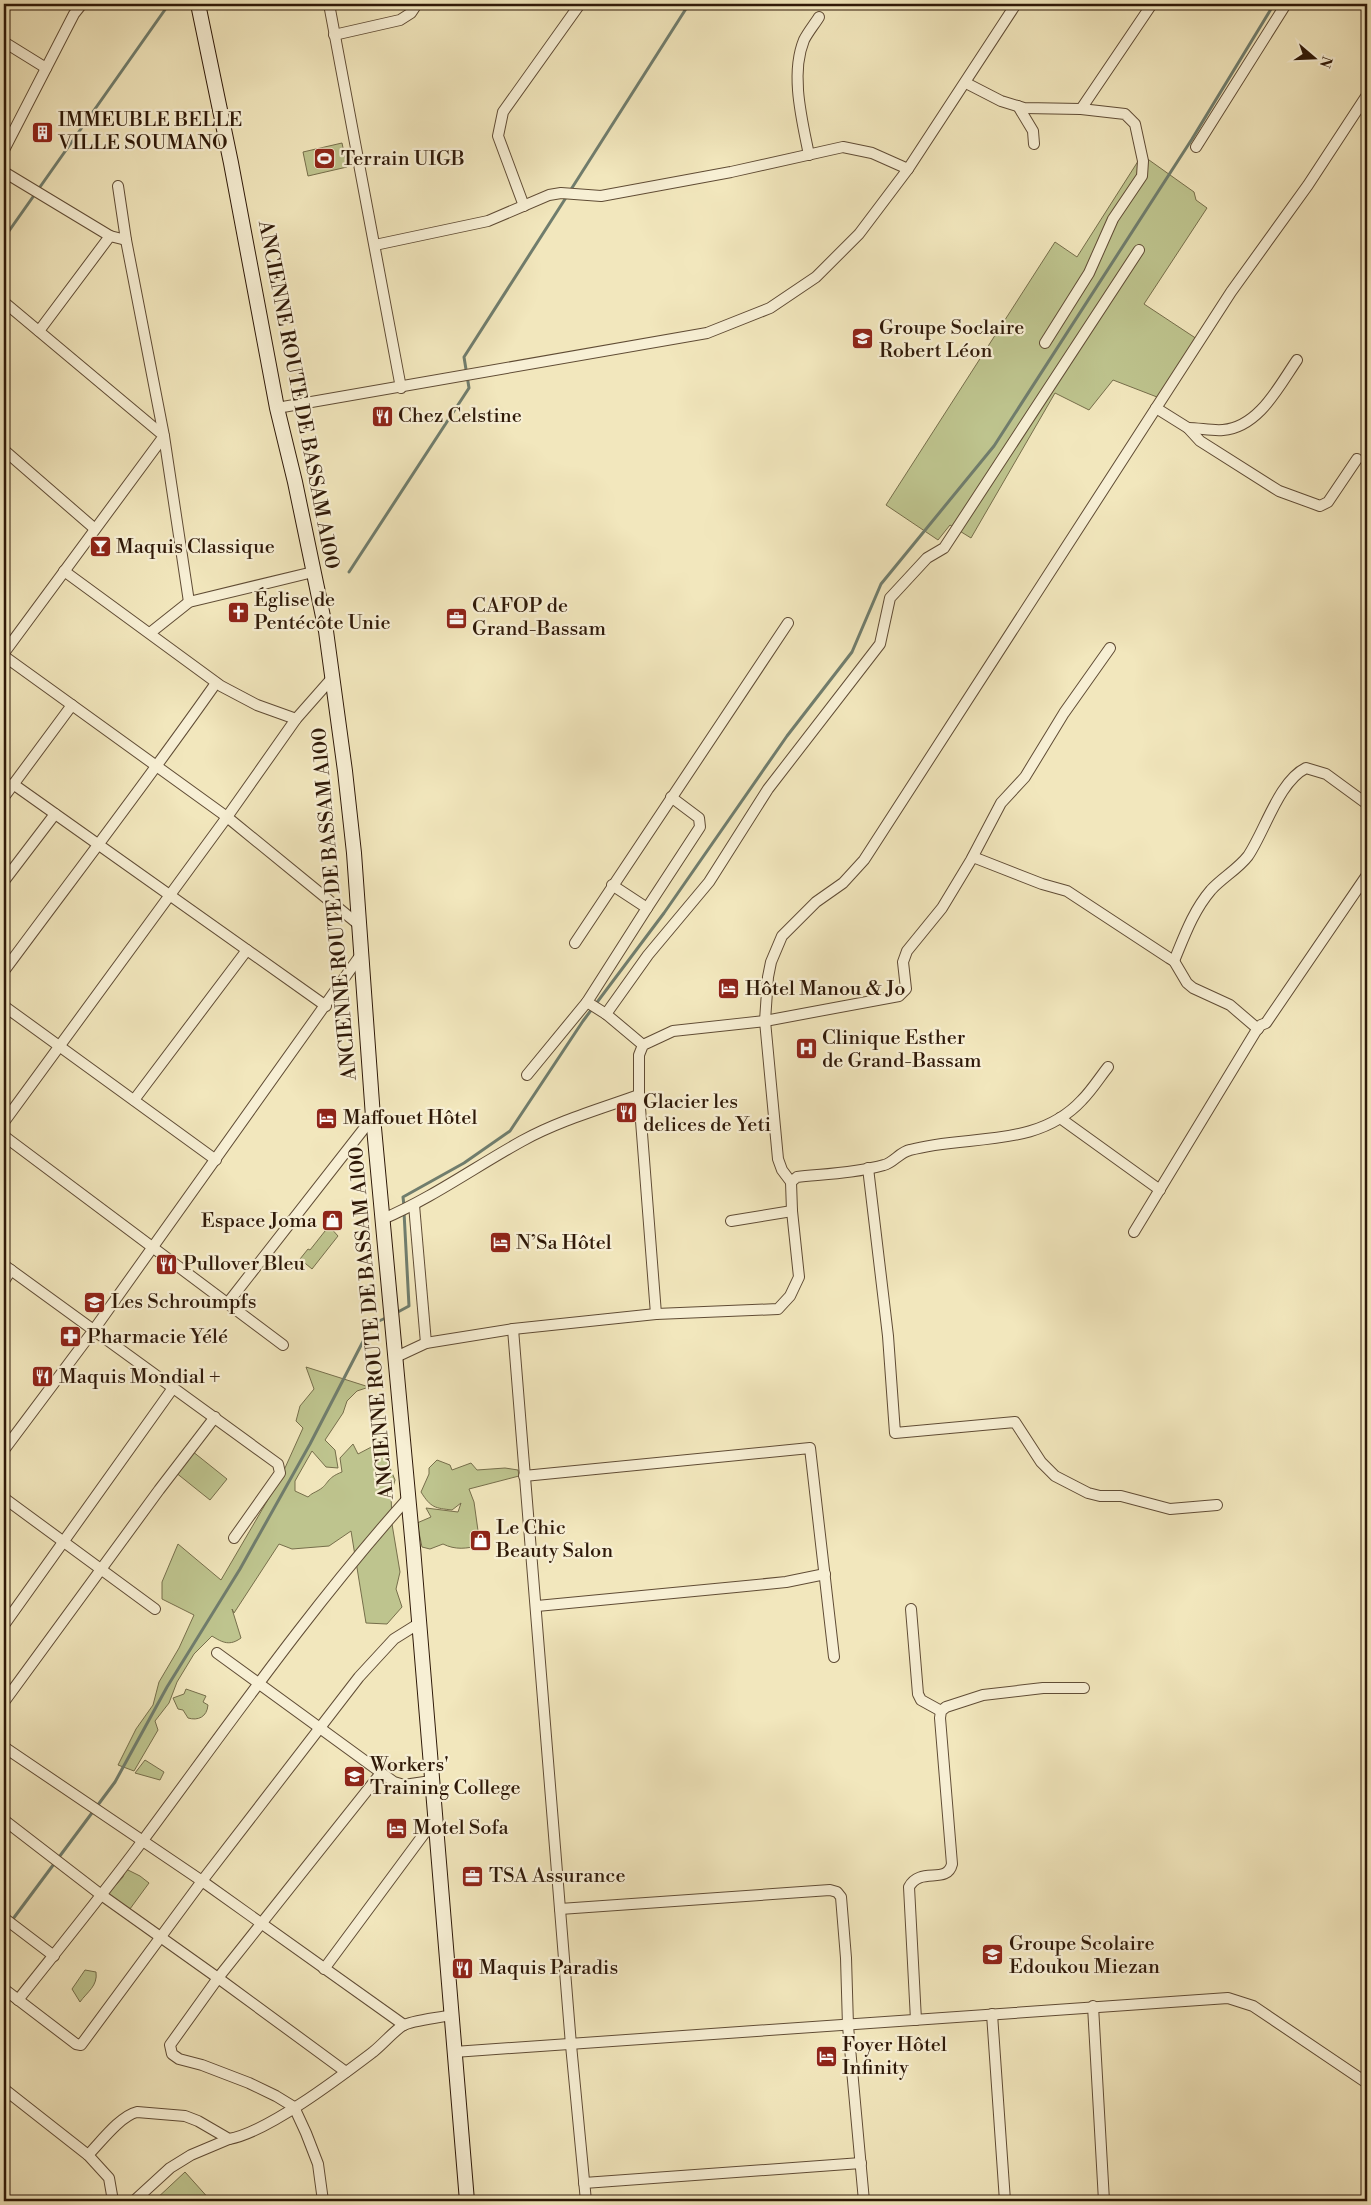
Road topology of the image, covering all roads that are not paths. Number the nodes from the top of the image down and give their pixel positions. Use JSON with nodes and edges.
{"nodes":[{"id":1,"x":82,"y":4,"type":"edge"},
{"id":2,"x":198,"y":4,"type":"edge"},
{"id":3,"x":329,"y":4,"type":"edge"},
{"id":4,"x":417,"y":4,"type":"edge"},
{"id":5,"x":580,"y":4,"type":"edge"},
{"id":6,"x":1016,"y":4,"type":"edge"},
{"id":7,"x":1152,"y":4,"type":"edge"},
{"id":8,"x":1286,"y":4,"type":"edge"},
{"id":9,"x":819,"y":18,"type":"dead end"},
{"id":10,"x":334,"y":35,"type":"junction"},
{"id":11,"x":4,"y":42,"type":"edge"},
{"id":12,"x":46,"y":68,"type":"junction"},
{"id":13,"x":966,"y":82,"type":"junction"},
{"id":14,"x":1367,"y":95,"type":"edge"},
{"id":15,"x":1018,"y":106,"type":"junction"},
{"id":16,"x":1081,"y":109,"type":"junction"},
{"id":17,"x":1034,"y":144,"type":"dead end"},
{"id":18,"x":1196,"y":147,"type":"dead end"},
{"id":19,"x":4,"y":150,"type":"edge"},
{"id":20,"x":809,"y":155,"type":"junction"},
{"id":21,"x":908,"y":169,"type":"junction"},
{"id":22,"x":4,"y":172,"type":"edge"},
{"id":23,"x":118,"y":186,"type":"dead end"},
{"id":24,"x":524,"y":206,"type":"junction"},
{"id":25,"x":110,"y":236,"type":"junction"},
{"id":26,"x":126,"y":240,"type":"junction"},
{"id":27,"x":375,"y":245,"type":"junction"},
{"id":28,"x":1139,"y":250,"type":"dead end"},
{"id":29,"x":4,"y":302,"type":"edge"},
{"id":30,"x":40,"y":331,"type":"junction"},
{"id":31,"x":1045,"y":343,"type":"dead end"},
{"id":32,"x":1297,"y":360,"type":"dead end"},
{"id":33,"x":401,"y":388,"type":"junction"},
{"id":34,"x":277,"y":408,"type":"junction"},
{"id":35,"x":1156,"y":408,"type":"junction"},
{"id":36,"x":1188,"y":428,"type":"junction"},
{"id":37,"x":164,"y":436,"type":"junction"},
{"id":38,"x":5,"y":455,"type":"edge"},
{"id":39,"x":1356,"y":459,"type":"dead end"},
{"id":40,"x":95,"y":529,"type":"junction"},
{"id":41,"x":64,"y":571,"type":"junction"},
{"id":42,"x":312,"y":572,"type":"junction"},
{"id":43,"x":189,"y":602,"type":"junction"},
{"id":44,"x":788,"y":623,"type":"dead end"},
{"id":45,"x":150,"y":633,"type":"junction"},
{"id":46,"x":1110,"y":648,"type":"dead end"},
{"id":47,"x":4,"y":654,"type":"edge"},
{"id":48,"x":333,"y":677,"type":"junction"},
{"id":49,"x":216,"y":682,"type":"junction"},
{"id":50,"x":72,"y":705,"type":"junction"},
{"id":51,"x":296,"y":719,"type":"junction"},
{"id":52,"x":157,"y":767,"type":"junction"},
{"id":53,"x":13,"y":784,"type":"junction"},
{"id":54,"x":4,"y":797,"type":"edge"},
{"id":55,"x":672,"y":797,"type":"junction"},
{"id":56,"x":1367,"y":804,"type":"edge"},
{"id":57,"x":55,"y":814,"type":"junction"},
{"id":58,"x":227,"y":817,"type":"junction"},
{"id":59,"x":98,"y":843,"type":"junction"},
{"id":60,"x":973,"y":857,"type":"junction"},
{"id":61,"x":1367,"y":875,"type":"edge"},
{"id":62,"x":4,"y":882,"type":"edge"},
{"id":63,"x":612,"y":885,"type":"junction"},
{"id":64,"x":171,"y":894,"type":"junction"},
{"id":65,"x":647,"y":908,"type":"junction"},
{"id":66,"x":358,"y":924,"type":"junction"},
{"id":67,"x":575,"y":943,"type":"dead end"},
{"id":68,"x":248,"y":950,"type":"junction"},
{"id":69,"x":360,"y":956,"type":"junction"},
{"id":70,"x":1174,"y":961,"type":"junction"},
{"id":71,"x":4,"y":972,"type":"edge"},
{"id":72,"x":587,"y":1002,"type":"junction"},
{"id":73,"x":4,"y":1006,"type":"edge"},
{"id":74,"x":326,"y":1006,"type":"junction"},
{"id":75,"x":606,"y":1014,"type":"junction"},
{"id":76,"x":765,"y":1021,"type":"junction"},
{"id":77,"x":1258,"y":1029,"type":"junction"},
{"id":78,"x":643,"y":1045,"type":"junction"},
{"id":79,"x":61,"y":1046,"type":"junction"},
{"id":80,"x":1108,"y":1066,"type":"dead end"},
{"id":81,"x":527,"y":1075,"type":"dead end"},
{"id":82,"x":639,"y":1096,"type":"junction"},
{"id":83,"x":134,"y":1100,"type":"junction"},
{"id":84,"x":373,"y":1117,"type":"junction"},
{"id":85,"x":1060,"y":1118,"type":"junction"},
{"id":86,"x":4,"y":1122,"type":"edge"},
{"id":87,"x":4,"y":1136,"type":"edge"},
{"id":88,"x":216,"y":1160,"type":"junction"},
{"id":89,"x":868,"y":1168,"type":"junction"},
{"id":90,"x":791,"y":1182,"type":"junction"},
{"id":91,"x":1160,"y":1190,"type":"junction"},
{"id":92,"x":414,"y":1205,"type":"junction"},
{"id":93,"x":792,"y":1211,"type":"junction"},
{"id":94,"x":382,"y":1218,"type":"junction"},
{"id":95,"x":731,"y":1221,"type":"dead end"},
{"id":96,"x":1134,"y":1232,"type":"dead end"},
{"id":97,"x":153,"y":1247,"type":"junction"},
{"id":98,"x":7,"y":1268,"type":"edge"},
{"id":99,"x":4,"y":1281,"type":"edge"},
{"id":100,"x":228,"y":1304,"type":"junction"},
{"id":101,"x":656,"y":1314,"type":"junction"},
{"id":102,"x":513,"y":1329,"type":"junction"},
{"id":103,"x":93,"y":1331,"type":"junction"},
{"id":104,"x":426,"y":1342,"type":"junction"},
{"id":105,"x":283,"y":1345,"type":"dead end"},
{"id":106,"x":396,"y":1357,"type":"junction"},
{"id":107,"x":174,"y":1388,"type":"junction"},
{"id":108,"x":215,"y":1417,"type":"junction"},
{"id":109,"x":4,"y":1450,"type":"edge"},
{"id":110,"x":524,"y":1476,"type":"junction"},
{"id":111,"x":409,"y":1497,"type":"junction"},
{"id":112,"x":4,"y":1498,"type":"edge"},
{"id":113,"x":1217,"y":1505,"type":"dead end"},
{"id":114,"x":234,"y":1538,"type":"dead end"},
{"id":115,"x":64,"y":1542,"type":"junction"},
{"id":116,"x":101,"y":1568,"type":"junction"},
{"id":117,"x":825,"y":1574,"type":"junction"},
{"id":118,"x":537,"y":1606,"type":"junction"},
{"id":119,"x":156,"y":1608,"type":"dead end"},
{"id":120,"x":911,"y":1608,"type":"dead end"},
{"id":121,"x":418,"y":1624,"type":"junction"},
{"id":122,"x":4,"y":1625,"type":"edge"},
{"id":123,"x":217,"y":1653,"type":"dead end"},
{"id":124,"x":834,"y":1657,"type":"dead end"},
{"id":125,"x":259,"y":1683,"type":"junction"},
{"id":126,"x":1084,"y":1688,"type":"dead end"},
{"id":127,"x":4,"y":1702,"type":"edge"},
{"id":128,"x":941,"y":1711,"type":"junction"},
{"id":129,"x":319,"y":1728,"type":"junction"},
{"id":130,"x":4,"y":1747,"type":"edge"},
{"id":131,"x":381,"y":1773,"type":"junction"},
{"id":132,"x":431,"y":1781,"type":"junction"},
{"id":133,"x":434,"y":1819,"type":"junction"},
{"id":134,"x":4,"y":1820,"type":"edge"},
{"id":135,"x":142,"y":1842,"type":"junction"},
{"id":136,"x":202,"y":1881,"type":"junction"},
{"id":137,"x":100,"y":1894,"type":"junction"},
{"id":138,"x":560,"y":1909,"type":"junction"},
{"id":139,"x":4,"y":1918,"type":"edge"},
{"id":140,"x":261,"y":1924,"type":"junction"},
{"id":141,"x":161,"y":1937,"type":"junction"},
{"id":142,"x":54,"y":1956,"type":"junction"},
{"id":143,"x":324,"y":1969,"type":"junction"},
{"id":144,"x":218,"y":1978,"type":"junction"},
{"id":145,"x":4,"y":1989,"type":"edge"},
{"id":146,"x":18,"y":2000,"type":"junction"},
{"id":147,"x":1093,"y":2006,"type":"junction"},
{"id":148,"x":992,"y":2014,"type":"junction"},
{"id":149,"x":451,"y":2015,"type":"junction"},
{"id":150,"x":916,"y":2020,"type":"junction"},
{"id":151,"x":404,"y":2025,"type":"junction"},
{"id":152,"x":848,"y":2026,"type":"junction"},
{"id":153,"x":571,"y":2045,"type":"junction"},
{"id":154,"x":454,"y":2052,"type":"junction"},
{"id":155,"x":346,"y":2072,"type":"junction"},
{"id":156,"x":1367,"y":2083,"type":"edge"},
{"id":157,"x":4,"y":2089,"type":"edge"},
{"id":158,"x":294,"y":2108,"type":"junction"},
{"id":159,"x":229,"y":2139,"type":"junction"},
{"id":160,"x":88,"y":2155,"type":"junction"},
{"id":161,"x":860,"y":2163,"type":"junction"},
{"id":162,"x":584,"y":2183,"type":"junction"},
{"id":163,"x":114,"y":2201,"type":"edge"},
{"id":164,"x":134,"y":2201,"type":"edge"},
{"id":165,"x":323,"y":2201,"type":"edge"},
{"id":166,"x":466,"y":2201,"type":"edge"},
{"id":167,"x":586,"y":2201,"type":"edge"},
{"id":168,"x":864,"y":2201,"type":"edge"},
{"id":169,"x":1005,"y":2201,"type":"edge"},
{"id":170,"x":1104,"y":2201,"type":"edge"}],
"edges":[{"from":1,"to":12,"type":"street"},
{"from":2,"to":34,"type":"main road","name":"ANCIENNE ROUTE DE BASSAM A100"},
{"from":3,"to":10,"type":"street"},
{"from":4,"to":10,"type":"street"},
{"from":5,"to":24,"type":"street"},
{"from":6,"to":13,"type":"street"},
{"from":7,"to":16,"type":"street"},
{"from":8,"to":18,"type":"street"},
{"from":9,"to":20,"type":"street"},
{"from":10,"to":27,"type":"street"},
{"from":11,"to":12,"type":"street"},
{"from":12,"to":19,"type":"street"},
{"from":13,"to":15,"type":"street"},
{"from":13,"to":21,"type":"street"},
{"from":14,"to":35,"type":"street"},
{"from":15,"to":16,"type":"street"},
{"from":15,"to":17,"type":"street"},
{"from":16,"to":31,"type":"street"},
{"from":20,"to":21,"type":"street"},
{"from":20,"to":24,"type":"street"},
{"from":21,"to":33,"type":"street"},
{"from":22,"to":25,"type":"street"},
{"from":23,"to":26,"type":"street"},
{"from":24,"to":27,"type":"street"},
{"from":25,"to":26,"type":"street"},
{"from":25,"to":30,"type":"street"},
{"from":26,"to":37,"type":"street"},
{"from":27,"to":33,"type":"street"},
{"from":28,"to":75,"type":"street"},
{"from":29,"to":30,"type":"street"},
{"from":30,"to":37,"type":"street"},
{"from":32,"to":36,"type":"street"},
{"from":33,"to":34,"type":"street"},
{"from":34,"to":42,"type":"main road","name":"ANCIENNE ROUTE DE BASSAM A100"},
{"from":35,"to":36,"type":"street"},
{"from":35,"to":76,"type":"street"},
{"from":36,"to":39,"type":"street"},
{"from":37,"to":40,"type":"street"},
{"from":37,"to":43,"type":"street"},
{"from":38,"to":40,"type":"street"},
{"from":40,"to":41,"type":"street"},
{"from":41,"to":45,"type":"street"},
{"from":41,"to":47,"type":"street"},
{"from":42,"to":43,"type":"street"},
{"from":42,"to":48,"type":"main road","name":"ANCIENNE ROUTE DE BASSAM A100"},
{"from":43,"to":45,"type":"street"},
{"from":44,"to":55,"type":"street"},
{"from":45,"to":49,"type":"street"},
{"from":46,"to":60,"type":"street"},
{"from":47,"to":50,"type":"street"},
{"from":48,"to":51,"type":"street"},
{"from":48,"to":66,"type":"main road","name":"ANCIENNE ROUTE DE BASSAM A100"},
{"from":49,"to":51,"type":"street"},
{"from":49,"to":52,"type":"street"},
{"from":50,"to":52,"type":"street"},
{"from":50,"to":53,"type":"street"},
{"from":51,"to":58,"type":"street"},
{"from":52,"to":58,"type":"street"},
{"from":52,"to":59,"type":"street"},
{"from":53,"to":54,"type":"street"},
{"from":53,"to":57,"type":"street"},
{"from":55,"to":63,"type":"street"},
{"from":55,"to":65,"type":"street"},
{"from":56,"to":70,"type":"street"},
{"from":57,"to":59,"type":"street"},
{"from":57,"to":62,"type":"street"},
{"from":58,"to":64,"type":"street"},
{"from":58,"to":66,"type":"street"},
{"from":59,"to":64,"type":"street"},
{"from":59,"to":71,"type":"street"},
{"from":60,"to":70,"type":"street"},
{"from":60,"to":76,"type":"street"},
{"from":61,"to":77,"type":"street"},
{"from":63,"to":65,"type":"street"},
{"from":63,"to":67,"type":"street"},
{"from":64,"to":68,"type":"street"},
{"from":64,"to":79,"type":"street"},
{"from":65,"to":72,"type":"street"},
{"from":66,"to":69,"type":"main road","name":"ANCIENNE ROUTE DE BASSAM A100"},
{"from":68,"to":74,"type":"street"},
{"from":68,"to":83,"type":"street"},
{"from":69,"to":74,"type":"street"},
{"from":69,"to":84,"type":"main road","name":"ANCIENNE ROUTE DE BASSAM A100"},
{"from":70,"to":77,"type":"street"},
{"from":72,"to":75,"type":"street"},
{"from":72,"to":81,"type":"street"},
{"from":73,"to":79,"type":"street"},
{"from":74,"to":88,"type":"street"},
{"from":75,"to":78,"type":"street"},
{"from":76,"to":78,"type":"street"},
{"from":76,"to":90,"type":"street"},
{"from":77,"to":91,"type":"street"},
{"from":78,"to":82,"type":"street"},
{"from":79,"to":83,"type":"street"},
{"from":79,"to":86,"type":"street"},
{"from":80,"to":85,"type":"street"},
{"from":82,"to":92,"type":"street"},
{"from":82,"to":101,"type":"street"},
{"from":83,"to":88,"type":"street"},
{"from":84,"to":94,"type":"main road","name":"ANCIENNE ROUTE DE BASSAM A100"},
{"from":84,"to":100,"type":"street"},
{"from":85,"to":89,"type":"street"},
{"from":85,"to":91,"type":"street"},
{"from":87,"to":97,"type":"street"},
{"from":88,"to":97,"type":"street"},
{"from":89,"to":90,"type":"street"},
{"from":89,"to":113,"type":"street"},
{"from":90,"to":93,"type":"street"},
{"from":91,"to":96,"type":"street"},
{"from":92,"to":94,"type":"street"},
{"from":92,"to":104,"type":"street"},
{"from":93,"to":95,"type":"street"},
{"from":93,"to":101,"type":"street"},
{"from":94,"to":106,"type":"main road","name":"ANCIENNE ROUTE DE BASSAM A100"},
{"from":97,"to":100,"type":"street"},
{"from":97,"to":103,"type":"street"},
{"from":98,"to":99,"type":"street"},
{"from":98,"to":103,"type":"street"},
{"from":100,"to":105,"type":"street"},
{"from":101,"to":102,"type":"street"},
{"from":102,"to":104,"type":"street"},
{"from":102,"to":110,"type":"street"},
{"from":103,"to":107,"type":"street"},
{"from":103,"to":109,"type":"street"},
{"from":104,"to":106,"type":"street"},
{"from":106,"to":111,"type":"main road","name":"ANCIENNE ROUTE DE BASSAM A100"},
{"from":107,"to":108,"type":"street"},
{"from":107,"to":115,"type":"street"},
{"from":108,"to":114,"type":"street"},
{"from":108,"to":116,"type":"street"},
{"from":110,"to":117,"type":"street"},
{"from":110,"to":118,"type":"street"},
{"from":111,"to":121,"type":"main road","name":"ANCIENNE ROUTE DE BASSAM A100"},
{"from":111,"to":125,"type":"street"},
{"from":112,"to":115,"type":"street"},
{"from":115,"to":116,"type":"street"},
{"from":115,"to":122,"type":"street"},
{"from":116,"to":119,"type":"street"},
{"from":116,"to":127,"type":"street"},
{"from":117,"to":118,"type":"street"},
{"from":117,"to":124,"type":"street"},
{"from":118,"to":138,"type":"street"},
{"from":120,"to":128,"type":"street"},
{"from":121,"to":129,"type":"street"},
{"from":121,"to":132,"type":"main road","name":"ANCIENNE ROUTE DE BASSAM A100"},
{"from":123,"to":125,"type":"street"},
{"from":125,"to":129,"type":"street"},
{"from":125,"to":135,"type":"street"},
{"from":126,"to":128,"type":"street"},
{"from":128,"to":150,"type":"street"},
{"from":129,"to":131,"type":"street"},
{"from":129,"to":136,"type":"street"},
{"from":130,"to":135,"type":"street"},
{"from":131,"to":132,"type":"street"},
{"from":131,"to":140,"type":"street"},
{"from":132,"to":133,"type":"main road","name":"ANCIENNE ROUTE DE BASSAM A100"},
{"from":133,"to":143,"type":"street"},
{"from":133,"to":149,"type":"main road","name":"ANCIENNE ROUTE DE BASSAM A100"},
{"from":134,"to":137,"type":"street"},
{"from":135,"to":136,"type":"street"},
{"from":135,"to":137,"type":"street"},
{"from":136,"to":140,"type":"street"},
{"from":136,"to":141,"type":"street"},
{"from":137,"to":141,"type":"street"},
{"from":137,"to":142,"type":"street"},
{"from":138,"to":152,"type":"street"},
{"from":138,"to":153,"type":"street"},
{"from":139,"to":142,"type":"street"},
{"from":140,"to":143,"type":"street"},
{"from":140,"to":144,"type":"street"},
{"from":141,"to":144,"type":"street"},
{"from":141,"to":146,"type":"street"},
{"from":142,"to":146,"type":"street"},
{"from":143,"to":151,"type":"street"},
{"from":144,"to":155,"type":"street"},
{"from":144,"to":158,"type":"street"},
{"from":145,"to":146,"type":"street"},
{"from":147,"to":148,"type":"street"},
{"from":147,"to":156,"type":"street"},
{"from":147,"to":170,"type":"street"},
{"from":148,"to":150,"type":"street"},
{"from":148,"to":169,"type":"street"},
{"from":149,"to":151,"type":"street"},
{"from":149,"to":154,"type":"main road","name":"ANCIENNE ROUTE DE BASSAM A100"},
{"from":150,"to":152,"type":"street"},
{"from":151,"to":155,"type":"street"},
{"from":152,"to":153,"type":"street"},
{"from":152,"to":161,"type":"street"},
{"from":153,"to":154,"type":"street"},
{"from":153,"to":162,"type":"street"},
{"from":154,"to":166,"type":"main road","name":"ANCIENNE ROUTE DE BASSAM A100"},
{"from":155,"to":158,"type":"street"},
{"from":157,"to":160,"type":"street"},
{"from":158,"to":159,"type":"street"},
{"from":158,"to":165,"type":"street"},
{"from":159,"to":160,"type":"street"},
{"from":159,"to":164,"type":"street"},
{"from":160,"to":163,"type":"street"},
{"from":161,"to":162,"type":"street"},
{"from":161,"to":168,"type":"street"},
{"from":162,"to":167,"type":"street"}]}
